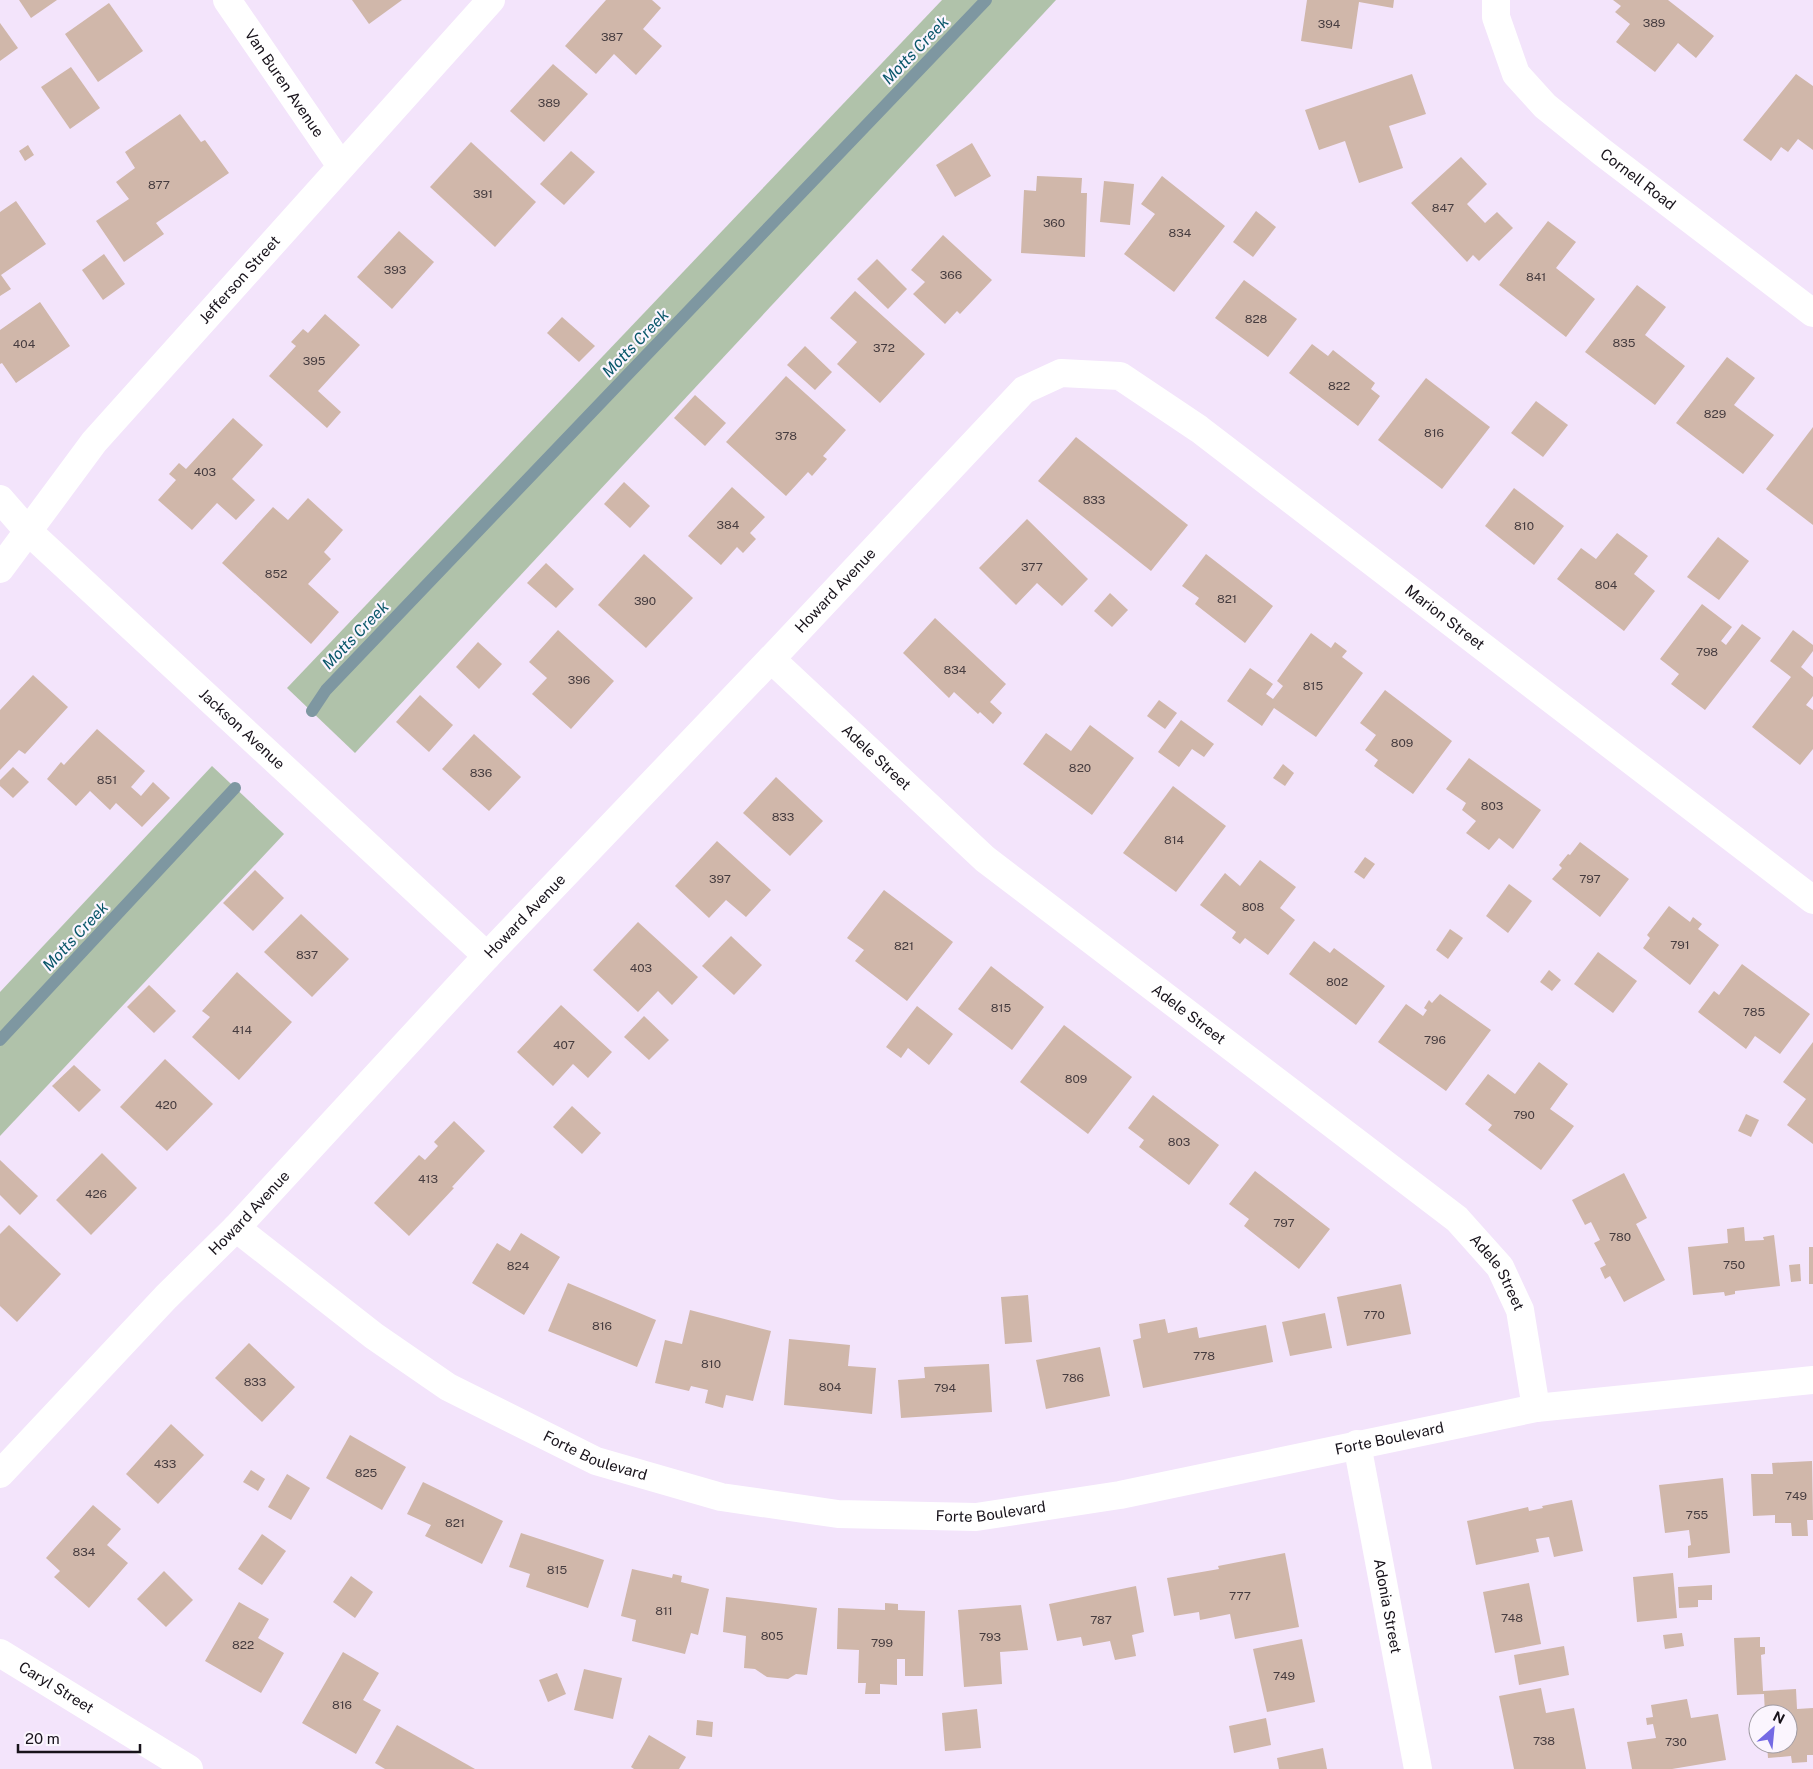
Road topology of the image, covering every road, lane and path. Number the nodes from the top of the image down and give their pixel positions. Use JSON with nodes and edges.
{"nodes":[{"id":1,"x":227,"y":0,"type":"edge"},
{"id":2,"x":491,"y":0,"type":"edge"},
{"id":3,"x":1496,"y":9,"type":"edge"},
{"id":4,"x":341,"y":166,"type":"junction"},
{"id":5,"x":1813,"y":313,"type":"edge"},
{"id":6,"x":1061,"y":373,"type":"joint"},
{"id":7,"x":0,"y":499,"type":"edge"},
{"id":8,"x":28,"y":531,"type":"junction"},
{"id":9,"x":0,"y":569,"type":"edge"},
{"id":10,"x":771,"y":659,"type":"junction"},
{"id":11,"x":1813,"y":900,"type":"edge"},
{"id":12,"x":488,"y":956,"type":"junction"},
{"id":13,"x":236,"y":1228,"type":"junction"},
{"id":14,"x":1813,"y":1380,"type":"edge"},
{"id":15,"x":1536,"y":1408,"type":"junction"},
{"id":16,"x":1357,"y":1444,"type":"junction"},
{"id":17,"x":0,"y":1474,"type":"edge"},
{"id":18,"x":0,"y":1653,"type":"edge"},
{"id":19,"x":190,"y":1769,"type":"edge"},
{"id":20,"x":1418,"y":1769,"type":"edge"}],
"edges":[{"from":1,"to":4,"type":"street","name":"Van Buren Avenue"},
{"from":2,"to":4,"type":"street","name":"Jefferson Street"},
{"from":3,"to":5,"type":"street","name":"Cornell Road"},
{"from":4,"to":8,"type":"street","name":"Jefferson Street"},
{"from":6,"to":10,"type":"street","name":"Howard Avenue"},
{"from":6,"to":11,"type":"street","name":"Marion Street"},
{"from":7,"to":8,"type":"street","name":"Jackson Avenue"},
{"from":8,"to":9,"type":"street","name":"Jefferson Street"},
{"from":8,"to":12,"type":"street","name":"Jackson Avenue"},
{"from":10,"to":12,"type":"street","name":"Howard Avenue"},
{"from":10,"to":15,"type":"street","name":"Adele Street"},
{"from":12,"to":13,"type":"street","name":"Howard Avenue"},
{"from":13,"to":16,"type":"street","name":"Forte Boulevard"},
{"from":13,"to":17,"type":"street","name":"Howard Avenue"},
{"from":14,"to":15,"type":"street","name":"Forte Boulevard"},
{"from":15,"to":16,"type":"street","name":"Forte Boulevard"},
{"from":16,"to":20,"type":"street","name":"Adonia Street"},
{"from":18,"to":19,"type":"street","name":"Caryl Street"}]}
